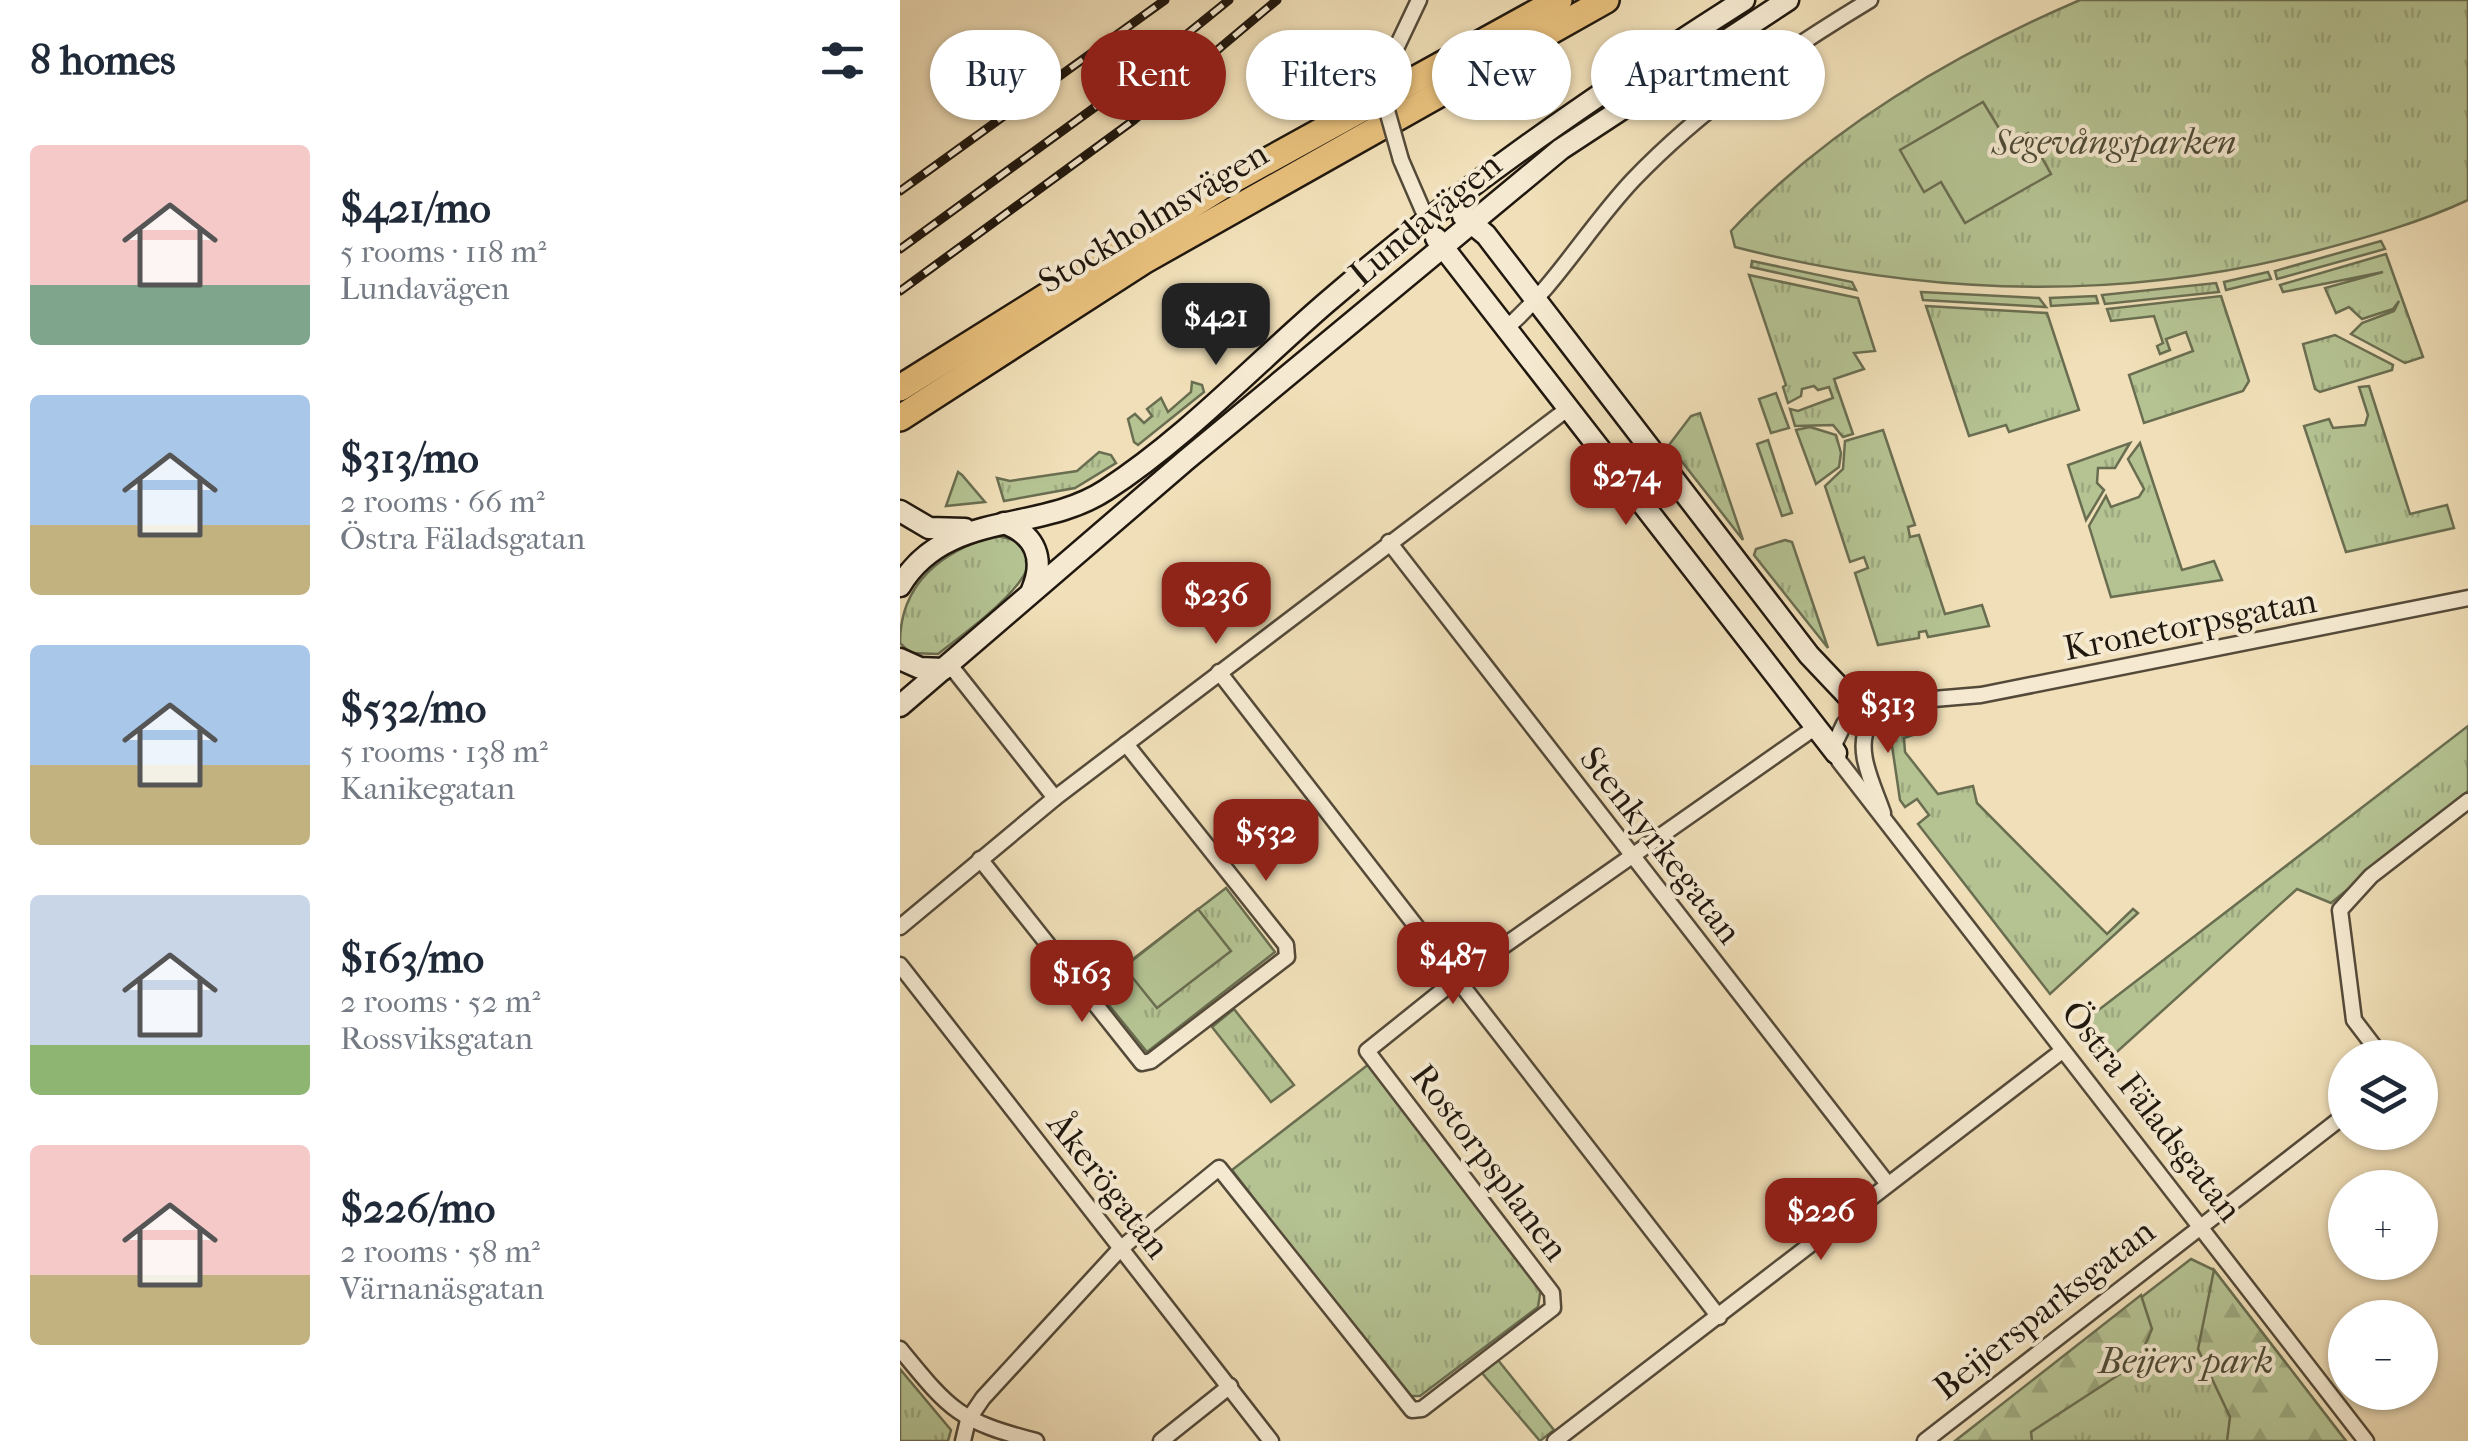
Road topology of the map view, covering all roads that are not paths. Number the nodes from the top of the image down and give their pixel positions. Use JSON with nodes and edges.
{"nodes":[{"id":1,"x":1419,"y":0,"type":"edge"},
{"id":2,"x":1559,"y":0,"type":"edge"},
{"id":3,"x":1606,"y":0,"type":"edge"},
{"id":4,"x":1744,"y":0,"type":"edge"},
{"id":5,"x":1788,"y":0,"type":"edge"},
{"id":6,"x":1870,"y":0,"type":"edge"},
{"id":7,"x":1412,"y":184,"type":"junction"},
{"id":8,"x":1445,"y":206,"type":"junction"},
{"id":9,"x":1427,"y":220,"type":"junction"},
{"id":10,"x":1474,"y":222,"type":"junction"},
{"id":11,"x":1441,"y":248,"type":"junction"},
{"id":12,"x":1537,"y":302,"type":"junction"},
{"id":13,"x":1504,"y":330,"type":"junction"},
{"id":14,"x":900,"y":388,"type":"edge"},
{"id":15,"x":1566,"y":410,"type":"junction"},
{"id":16,"x":900,"y":418,"type":"edge"},
{"id":17,"x":900,"y":511,"type":"edge"},
{"id":18,"x":1004,"y":523,"type":"junction"},
{"id":19,"x":977,"y":528,"type":"junction"},
{"id":20,"x":1389,"y":542,"type":"junction"},
{"id":21,"x":900,"y":586,"type":"edge"},
{"id":22,"x":1032,"y":592,"type":"junction"},
{"id":23,"x":2468,"y":598,"type":"edge"},
{"id":24,"x":900,"y":660,"type":"edge"},
{"id":25,"x":947,"y":667,"type":"junction"},
{"id":26,"x":1219,"y":672,"type":"junction"},
{"id":27,"x":900,"y":706,"type":"edge"},
{"id":28,"x":1866,"y":717,"type":"junction"},
{"id":29,"x":1813,"y":729,"type":"junction"},
{"id":30,"x":1126,"y":744,"type":"junction"},
{"id":31,"x":1863,"y":750,"type":"junction"},
{"id":32,"x":1836,"y":754,"type":"junction"},
{"id":33,"x":1055,"y":798,"type":"junction"},
{"id":34,"x":2468,"y":801,"type":"edge"},
{"id":35,"x":1886,"y":822,"type":"junction"},
{"id":36,"x":1630,"y":857,"type":"junction"},
{"id":37,"x":980,"y":859,"type":"junction"},
{"id":38,"x":900,"y":927,"type":"edge"},
{"id":39,"x":900,"y":965,"type":"edge"},
{"id":40,"x":1458,"y":978,"type":"junction"},
{"id":41,"x":2369,"y":1040,"type":"edge"},
{"id":42,"x":2062,"y":1051,"type":"junction"},
{"id":43,"x":2328,"y":1128,"type":"edge"},
{"id":44,"x":1887,"y":1183,"type":"junction"},
{"id":45,"x":2200,"y":1223,"type":"junction"},
{"id":46,"x":1120,"y":1249,"type":"junction"},
{"id":47,"x":1719,"y":1317,"type":"junction"},
{"id":48,"x":900,"y":1350,"type":"edge"},
{"id":49,"x":1230,"y":1386,"type":"junction"},
{"id":50,"x":968,"y":1420,"type":"junction"},
{"id":51,"x":963,"y":1441,"type":"edge"},
{"id":52,"x":1036,"y":1441,"type":"edge"},
{"id":53,"x":1160,"y":1441,"type":"edge"},
{"id":54,"x":1271,"y":1441,"type":"edge"},
{"id":55,"x":1555,"y":1441,"type":"edge"},
{"id":56,"x":1925,"y":1441,"type":"edge"},
{"id":57,"x":2366,"y":1441,"type":"edge"}],
"edges":[{"from":1,"to":7,"type":"street","bridge":true},
{"from":2,"to":14,"type":"highway","name":"Stockholmsvägen"},
{"from":3,"to":16,"type":"highway","name":"Stockholmsvägen"},
{"from":4,"to":8,"type":"main road","name":"Lundavägen"},
{"from":5,"to":10,"type":"main road","name":"Lundavägen"},
{"from":6,"to":12,"type":"street"},
{"from":7,"to":8,"type":"street"},
{"from":7,"to":9,"type":"street"},
{"from":8,"to":9,"type":"main road","name":"Lundavägen"},
{"from":8,"to":10,"type":"main road"},
{"from":9,"to":11,"type":"main road","name":"Östra Fäladsgatan"},
{"from":9,"to":18,"type":"main road","name":"Lundavägen"},
{"from":10,"to":11,"type":"main road","name":"Lundavägen"},
{"from":10,"to":12,"type":"main road"},
{"from":11,"to":13,"type":"main road","name":"Östra Fäladsgatan"},
{"from":11,"to":22,"type":"main road","name":"Lundavägen"},
{"from":12,"to":13,"type":"street"},
{"from":12,"to":28,"type":"main road"},
{"from":13,"to":15,"type":"main road","name":"Östra Fäladsgatan"},
{"from":15,"to":20,"type":"street"},
{"from":15,"to":29,"type":"main road","name":"Östra Fäladsgatan"},
{"from":17,"to":19,"type":"main road"},
{"from":18,"to":19,"type":"main road","name":"Lundavägen"},
{"from":18,"to":22,"type":"main road"},
{"from":19,"to":21,"type":"main road","name":"Lundavägen"},
{"from":20,"to":26,"type":"street"},
{"from":20,"to":36,"type":"street","name":"Stenkyrkegatan"},
{"from":22,"to":25,"type":"main road","name":"Lundavägen"},
{"from":23,"to":28,"type":"street","name":"Kronetorpsgatan"},
{"from":24,"to":25,"type":"main road"},
{"from":25,"to":27,"type":"main road","name":"Lundavägen"},
{"from":25,"to":33,"type":"street"},
{"from":26,"to":30,"type":"street"},
{"from":26,"to":40,"type":"street"},
{"from":28,"to":31,"type":"street"},
{"from":28,"to":32,"type":"street"},
{"from":29,"to":32,"type":"main road","name":"Östra Fäladsgatan"},
{"from":29,"to":36,"type":"street"},
{"from":30,"to":33,"type":"street"},
{"from":30,"to":37,"type":"street"},
{"from":31,"to":32,"type":"street"},
{"from":31,"to":35,"type":"street","name":"Östra Fäladsgatan"},
{"from":32,"to":35,"type":"street","name":"Östra Fäladsgatan"},
{"from":33,"to":37,"type":"street"},
{"from":34,"to":41,"type":"street"},
{"from":35,"to":42,"type":"street","name":"Östra Fäladsgatan"},
{"from":36,"to":40,"type":"street"},
{"from":36,"to":44,"type":"street","name":"Stenkyrkegatan"},
{"from":37,"to":38,"type":"street"},
{"from":39,"to":46,"type":"street","name":"Åkerögatan"},
{"from":40,"to":46,"type":"street","name":"Rostorpsplanen"},
{"from":40,"to":47,"type":"street"},
{"from":42,"to":44,"type":"street"},
{"from":42,"to":45,"type":"street","name":"Östra Fäladsgatan"},
{"from":43,"to":45,"type":"street","name":"Beijersparksgatan"},
{"from":44,"to":47,"type":"street"},
{"from":45,"to":56,"type":"street","name":"Beijersparksgatan"},
{"from":45,"to":57,"type":"street","name":"Östra Fäladsgatan"},
{"from":46,"to":49,"type":"street","name":"Åkerögatan"},
{"from":46,"to":50,"type":"street"},
{"from":47,"to":55,"type":"street"},
{"from":48,"to":50,"type":"street"},
{"from":49,"to":53,"type":"street"},
{"from":49,"to":54,"type":"street","name":"Åkerögatan"},
{"from":50,"to":51,"type":"street"},
{"from":50,"to":52,"type":"street"}]}
